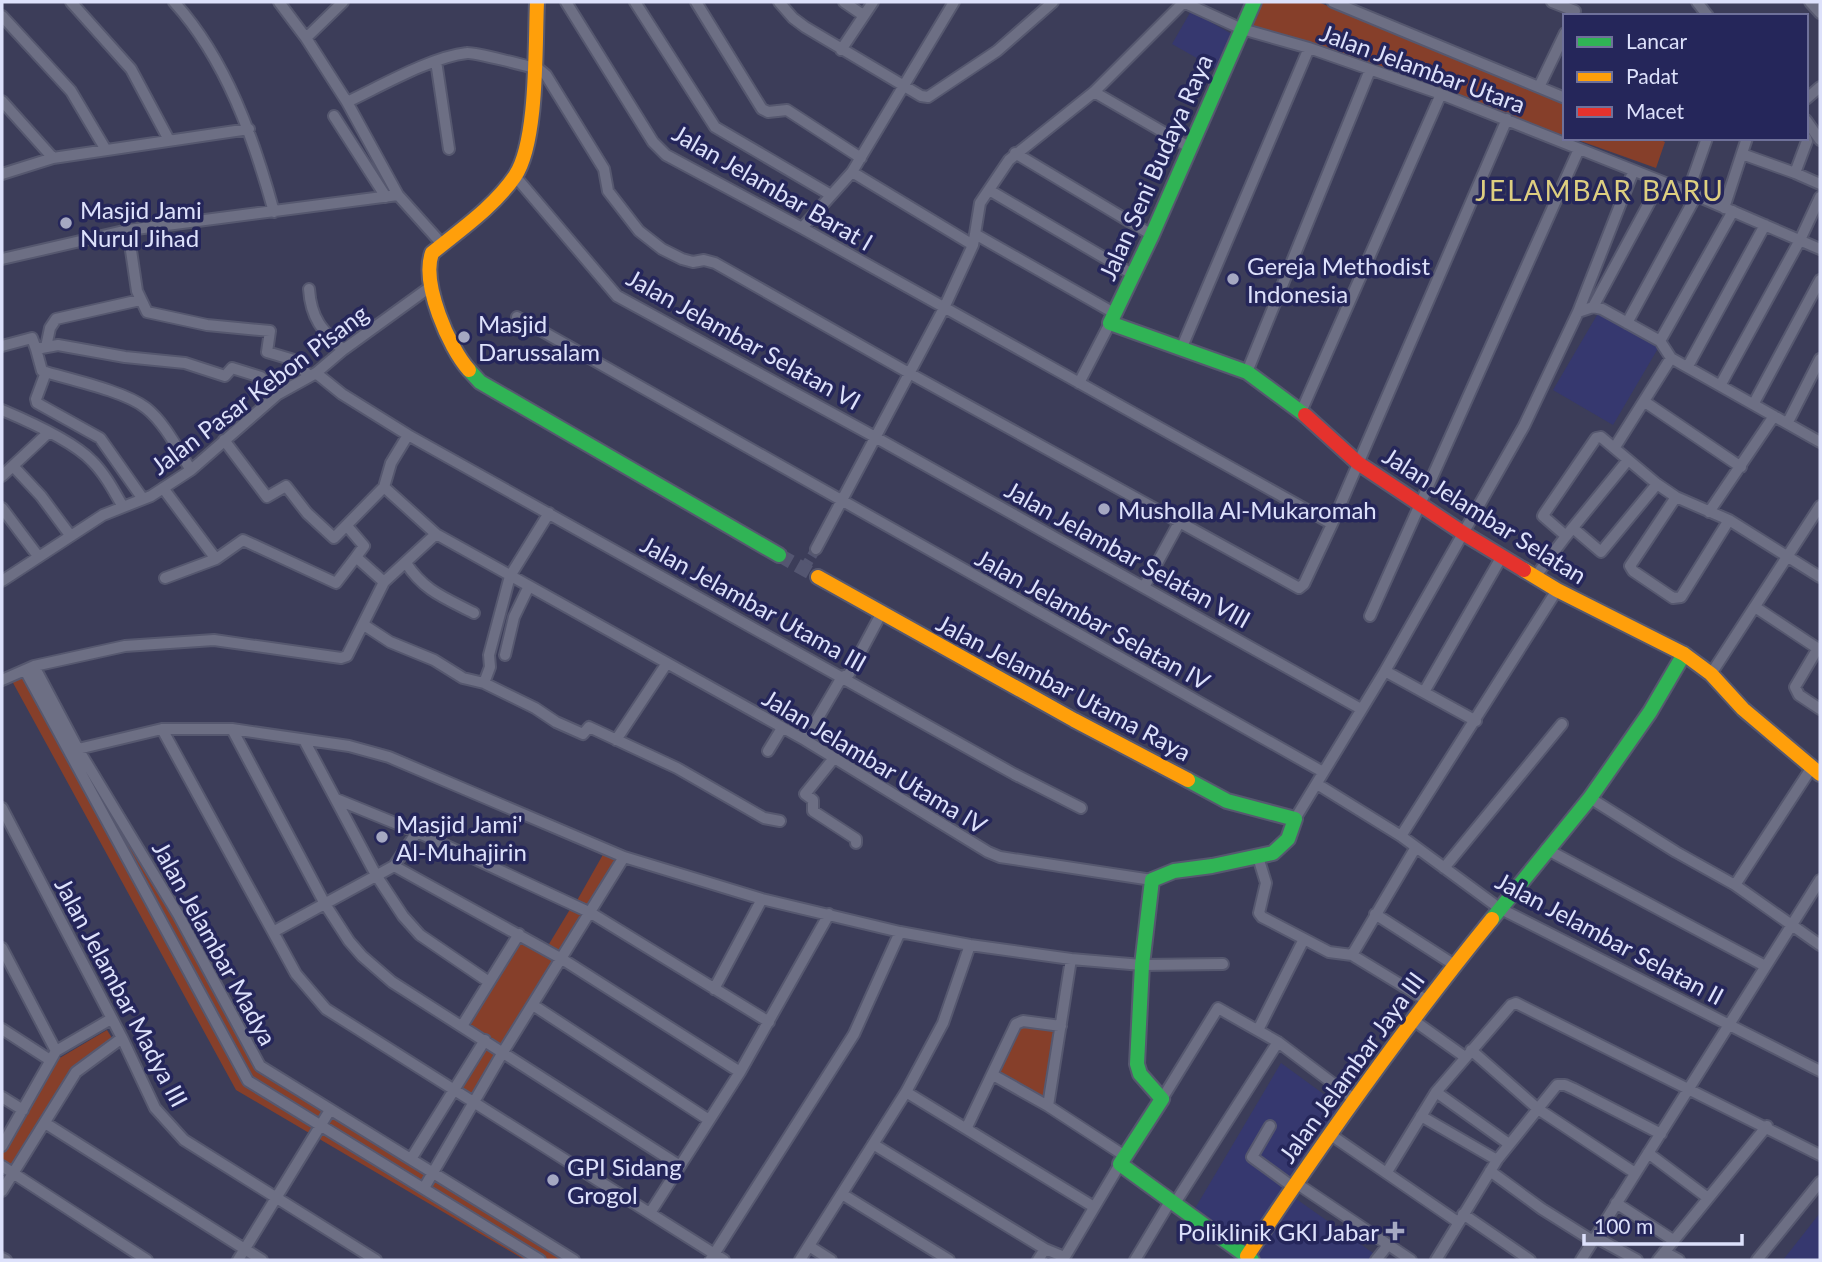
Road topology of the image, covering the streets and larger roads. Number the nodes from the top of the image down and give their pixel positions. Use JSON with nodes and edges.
{"nodes":[{"id":1,"x":71,"y":2,"type":"edge"},
{"id":2,"x":174,"y":2,"type":"edge"},
{"id":3,"x":279,"y":2,"type":"edge"},
{"id":4,"x":343,"y":2,"type":"edge"},
{"id":5,"x":537,"y":2,"type":"edge"},
{"id":6,"x":566,"y":2,"type":"edge"},
{"id":7,"x":635,"y":2,"type":"edge"},
{"id":8,"x":696,"y":2,"type":"edge"},
{"id":9,"x":844,"y":2,"type":"edge"},
{"id":10,"x":873,"y":2,"type":"edge"},
{"id":11,"x":954,"y":2,"type":"edge"},
{"id":12,"x":1053,"y":2,"type":"edge"},
{"id":13,"x":1183,"y":2,"type":"edge"},
{"id":14,"x":1254,"y":2,"type":"edge"},
{"id":15,"x":1332,"y":2,"type":"edge"},
{"id":16,"x":1552,"y":2,"type":"edge"},
{"id":17,"x":1810,"y":2,"type":"edge"},
{"id":18,"x":786,"y":4,"type":"edge"},
{"id":19,"x":1352,"y":5,"type":"edge"},
{"id":20,"x":1574,"y":10,"type":"edge"},
{"id":21,"x":1820,"y":13,"type":"edge"},
{"id":22,"x":863,"y":15,"type":"junction"},
{"id":23,"x":2,"y":16,"type":"edge"},
{"id":24,"x":1242,"y":29,"type":"junction"},
{"id":25,"x":1563,"y":37,"type":"edge"},
{"id":26,"x":306,"y":38,"type":"junction"},
{"id":27,"x":1309,"y":48,"type":"junction"},
{"id":28,"x":841,"y":50,"type":"junction"},
{"id":29,"x":436,"y":61,"type":"junction"},
{"id":30,"x":534,"y":67,"type":"junction"},
{"id":31,"x":1370,"y":70,"type":"junction"},
{"id":32,"x":904,"y":85,"type":"junction"},
{"id":33,"x":1539,"y":88,"type":"junction"},
{"id":34,"x":1094,"y":92,"type":"junction"},
{"id":35,"x":1441,"y":94,"type":"junction"},
{"id":36,"x":1563,"y":96,"type":"edge"},
{"id":37,"x":2,"y":101,"type":"edge"},
{"id":38,"x":347,"y":102,"type":"junction"},
{"id":39,"x":334,"y":116,"type":"dead end"},
{"id":40,"x":1507,"y":119,"type":"junction"},
{"id":41,"x":1808,"y":123,"type":"edge"},
{"id":42,"x":249,"y":129,"type":"junction"},
{"id":43,"x":169,"y":140,"type":"junction"},
{"id":44,"x":1706,"y":140,"type":"edge"},
{"id":45,"x":1746,"y":140,"type":"edge"},
{"id":46,"x":1806,"y":140,"type":"edge"},
{"id":47,"x":1820,"y":140,"type":"edge"},
{"id":48,"x":1189,"y":148,"type":"junction"},
{"id":49,"x":449,"y":149,"type":"dead end"},
{"id":50,"x":1579,"y":149,"type":"junction"},
{"id":51,"x":106,"y":150,"type":"junction"},
{"id":52,"x":1015,"y":153,"type":"junction"},
{"id":53,"x":1742,"y":154,"type":"junction"},
{"id":54,"x":54,"y":158,"type":"junction"},
{"id":55,"x":861,"y":158,"type":"junction"},
{"id":56,"x":852,"y":172,"type":"junction"},
{"id":57,"x":1633,"y":172,"type":"junction"},
{"id":58,"x":1795,"y":173,"type":"junction"},
{"id":59,"x":2,"y":174,"type":"edge"},
{"id":60,"x":515,"y":176,"type":"junction"},
{"id":61,"x":1660,"y":183,"type":"junction"},
{"id":62,"x":1820,"y":184,"type":"edge"},
{"id":63,"x":989,"y":190,"type":"junction"},
{"id":64,"x":1692,"y":194,"type":"junction"},
{"id":65,"x":398,"y":195,"type":"junction"},
{"id":66,"x":831,"y":195,"type":"junction"},
{"id":67,"x":386,"y":197,"type":"junction"},
{"id":68,"x":1820,"y":197,"type":"edge"},
{"id":69,"x":1728,"y":210,"type":"junction"},
{"id":70,"x":274,"y":212,"type":"junction"},
{"id":71,"x":1765,"y":225,"type":"junction"},
{"id":72,"x":802,"y":228,"type":"junction"},
{"id":73,"x":128,"y":230,"type":"junction"},
{"id":74,"x":1152,"y":235,"type":"junction"},
{"id":75,"x":974,"y":240,"type":"junction"},
{"id":76,"x":1800,"y":240,"type":"junction"},
{"id":77,"x":442,"y":244,"type":"junction"},
{"id":78,"x":1820,"y":249,"type":"edge"},
{"id":79,"x":2,"y":259,"type":"edge"},
{"id":80,"x":1132,"y":274,"type":"junction"},
{"id":81,"x":1820,"y":280,"type":"edge"},
{"id":82,"x":430,"y":287,"type":"junction"},
{"id":83,"x":309,"y":289,"type":"dead end"},
{"id":84,"x":141,"y":300,"type":"junction"},
{"id":85,"x":1593,"y":307,"type":"junction"},
{"id":86,"x":944,"y":308,"type":"junction"},
{"id":87,"x":1578,"y":312,"type":"junction"},
{"id":88,"x":517,"y":317,"type":"dead end"},
{"id":89,"x":1112,"y":318,"type":"junction"},
{"id":90,"x":1627,"y":323,"type":"junction"},
{"id":91,"x":1660,"y":341,"type":"junction"},
{"id":92,"x":2,"y":345,"type":"edge"},
{"id":93,"x":1182,"y":347,"type":"junction"},
{"id":94,"x":41,"y":348,"type":"junction"},
{"id":95,"x":343,"y":350,"type":"junction"},
{"id":96,"x":1671,"y":358,"type":"junction"},
{"id":97,"x":1820,"y":359,"type":"edge"},
{"id":98,"x":1691,"y":362,"type":"junction"},
{"id":99,"x":46,"y":372,"type":"junction"},
{"id":100,"x":1247,"y":372,"type":"junction"},
{"id":101,"x":909,"y":373,"type":"junction"},
{"id":102,"x":312,"y":374,"type":"junction"},
{"id":103,"x":1079,"y":383,"type":"junction"},
{"id":104,"x":1721,"y":384,"type":"junction"},
{"id":105,"x":278,"y":394,"type":"junction"},
{"id":106,"x":1756,"y":399,"type":"junction"},
{"id":107,"x":1644,"y":402,"type":"junction"},
{"id":108,"x":2,"y":410,"type":"edge"},
{"id":109,"x":1301,"y":412,"type":"junction"},
{"id":110,"x":1774,"y":416,"type":"junction"},
{"id":111,"x":1788,"y":422,"type":"junction"},
{"id":112,"x":48,"y":433,"type":"junction"},
{"id":113,"x":408,"y":435,"type":"junction"},
{"id":114,"x":875,"y":438,"type":"junction"},
{"id":115,"x":224,"y":440,"type":"junction"},
{"id":116,"x":1820,"y":442,"type":"edge"},
{"id":117,"x":1615,"y":447,"type":"junction"},
{"id":118,"x":1628,"y":460,"type":"junction"},
{"id":119,"x":1358,"y":463,"type":"junction"},
{"id":120,"x":13,"y":466,"type":"junction"},
{"id":121,"x":1741,"y":467,"type":"junction"},
{"id":122,"x":191,"y":470,"type":"junction"},
{"id":123,"x":2,"y":476,"type":"edge"},
{"id":124,"x":1657,"y":484,"type":"junction"},
{"id":125,"x":384,"y":487,"type":"junction"},
{"id":126,"x":163,"y":488,"type":"junction"},
{"id":127,"x":1676,"y":497,"type":"junction"},
{"id":128,"x":143,"y":499,"type":"junction"},
{"id":129,"x":842,"y":502,"type":"junction"},
{"id":130,"x":1419,"y":504,"type":"junction"},
{"id":131,"x":1820,"y":506,"type":"edge"},
{"id":132,"x":122,"y":507,"type":"junction"},
{"id":133,"x":2,"y":508,"type":"edge"},
{"id":134,"x":1709,"y":512,"type":"junction"},
{"id":135,"x":549,"y":513,"type":"junction"},
{"id":136,"x":1730,"y":520,"type":"junction"},
{"id":137,"x":1180,"y":521,"type":"junction"},
{"id":138,"x":1332,"y":524,"type":"junction"},
{"id":139,"x":347,"y":526,"type":"junction"},
{"id":140,"x":1570,"y":532,"type":"junction"},
{"id":141,"x":1462,"y":533,"type":"junction"},
{"id":142,"x":436,"y":534,"type":"junction"},
{"id":143,"x":70,"y":535,"type":"junction"},
{"id":144,"x":816,"y":549,"type":"tunnel mouth"},
{"id":145,"x":779,"y":555,"type":"tunnel mouth"},
{"id":146,"x":38,"y":556,"type":"junction"},
{"id":147,"x":1502,"y":556,"type":"junction"},
{"id":148,"x":1788,"y":556,"type":"junction"},
{"id":149,"x":356,"y":557,"type":"junction"},
{"id":150,"x":216,"y":559,"type":"junction"},
{"id":151,"x":407,"y":563,"type":"junction"},
{"id":152,"x":510,"y":576,"type":"junction"},
{"id":153,"x":818,"y":577,"type":"tunnel mouth"},
{"id":154,"x":1535,"y":577,"type":"junction"},
{"id":155,"x":1820,"y":577,"type":"edge"},
{"id":156,"x":165,"y":578,"type":"dead end"},
{"id":157,"x":2,"y":581,"type":"edge"},
{"id":158,"x":384,"y":582,"type":"junction"},
{"id":159,"x":529,"y":586,"type":"junction"},
{"id":160,"x":1144,"y":587,"type":"junction"},
{"id":161,"x":1558,"y":590,"type":"junction"},
{"id":162,"x":1755,"y":607,"type":"junction"},
{"id":163,"x":474,"y":613,"type":"dead end"},
{"id":164,"x":881,"y":614,"type":"junction"},
{"id":165,"x":1370,"y":616,"type":"dead end"},
{"id":166,"x":364,"y":625,"type":"junction"},
{"id":167,"x":1819,"y":649,"type":"edge"},
{"id":168,"x":1684,"y":654,"type":"junction"},
{"id":169,"x":505,"y":655,"type":"dead end"},
{"id":170,"x":667,"y":663,"type":"junction"},
{"id":171,"x":29,"y":668,"type":"junction"},
{"id":172,"x":1385,"y":671,"type":"junction"},
{"id":173,"x":1711,"y":674,"type":"junction"},
{"id":174,"x":842,"y":677,"type":"junction"},
{"id":175,"x":2,"y":680,"type":"edge"},
{"id":176,"x":484,"y":683,"type":"junction"},
{"id":177,"x":1424,"y":692,"type":"junction"},
{"id":178,"x":1361,"y":709,"type":"junction"},
{"id":179,"x":1820,"y":709,"type":"edge"},
{"id":180,"x":1476,"y":721,"type":"junction"},
{"id":181,"x":1562,"y":724,"type":"dead end"},
{"id":182,"x":162,"y":729,"type":"junction"},
{"id":183,"x":232,"y":729,"type":"junction"},
{"id":184,"x":782,"y":729,"type":"junction"},
{"id":185,"x":304,"y":740,"type":"junction"},
{"id":186,"x":616,"y":740,"type":"junction"},
{"id":187,"x":805,"y":740,"type":"junction"},
{"id":188,"x":78,"y":749,"type":"junction"},
{"id":189,"x":768,"y":751,"type":"dead end"},
{"id":190,"x":834,"y":758,"type":"junction"},
{"id":191,"x":1816,"y":771,"type":"edge"},
{"id":192,"x":1323,"y":772,"type":"junction"},
{"id":193,"x":1317,"y":784,"type":"junction"},
{"id":194,"x":1590,"y":798,"type":"junction"},
{"id":195,"x":336,"y":799,"type":"junction"},
{"id":196,"x":2,"y":808,"type":"edge"},
{"id":197,"x":1081,"y":808,"type":"dead end"},
{"id":198,"x":1295,"y":819,"type":"junction"},
{"id":199,"x":780,"y":821,"type":"dead end"},
{"id":200,"x":417,"y":832,"type":"junction"},
{"id":201,"x":1401,"y":836,"type":"junction"},
{"id":202,"x":856,"y":842,"type":"dead end"},
{"id":203,"x":1416,"y":847,"type":"junction"},
{"id":204,"x":1546,"y":849,"type":"junction"},
{"id":205,"x":624,"y":857,"type":"junction"},
{"id":206,"x":1258,"y":857,"type":"junction"},
{"id":207,"x":394,"y":866,"type":"junction"},
{"id":208,"x":1444,"y":867,"type":"junction"},
{"id":209,"x":376,"y":875,"type":"junction"},
{"id":210,"x":1152,"y":880,"type":"junction"},
{"id":211,"x":1820,"y":880,"type":"edge"},
{"id":212,"x":1735,"y":885,"type":"junction"},
{"id":213,"x":762,"y":899,"type":"junction"},
{"id":214,"x":325,"y":904,"type":"junction"},
{"id":215,"x":1499,"y":908,"type":"junction"},
{"id":216,"x":591,"y":913,"type":"junction"},
{"id":217,"x":829,"y":914,"type":"junction"},
{"id":218,"x":1375,"y":914,"type":"junction"},
{"id":219,"x":179,"y":916,"type":"junction"},
{"id":220,"x":163,"y":923,"type":"junction"},
{"id":221,"x":1792,"y":924,"type":"junction"},
{"id":222,"x":273,"y":932,"type":"junction"},
{"id":223,"x":900,"y":932,"type":"junction"},
{"id":224,"x":519,"y":934,"type":"junction"},
{"id":225,"x":189,"y":935,"type":"junction"},
{"id":226,"x":1304,"y":939,"type":"junction"},
{"id":227,"x":173,"y":942,"type":"junction"},
{"id":228,"x":970,"y":945,"type":"junction"},
{"id":229,"x":1820,"y":945,"type":"edge"},
{"id":230,"x":2,"y":948,"type":"edge"},
{"id":231,"x":1352,"y":955,"type":"junction"},
{"id":232,"x":562,"y":959,"type":"junction"},
{"id":233,"x":1071,"y":959,"type":"junction"},
{"id":234,"x":2,"y":963,"type":"edge"},
{"id":235,"x":1223,"y":964,"type":"dead end"},
{"id":236,"x":1453,"y":964,"type":"junction"},
{"id":237,"x":1142,"y":965,"type":"junction"},
{"id":238,"x":1765,"y":966,"type":"junction"},
{"id":239,"x":14,"y":970,"type":"junction"},
{"id":240,"x":489,"y":982,"type":"junction"},
{"id":241,"x":714,"y":989,"type":"junction"},
{"id":242,"x":1426,"y":1000,"type":"junction"},
{"id":243,"x":533,"y":1005,"type":"junction"},
{"id":244,"x":111,"y":1019,"type":"junction"},
{"id":245,"x":1413,"y":1020,"type":"junction"},
{"id":246,"x":769,"y":1022,"type":"junction"},
{"id":247,"x":1728,"y":1025,"type":"junction"},
{"id":248,"x":463,"y":1026,"type":"junction"},
{"id":249,"x":1060,"y":1026,"type":"junction"},
{"id":250,"x":2,"y":1029,"type":"edge"},
{"id":251,"x":1258,"y":1030,"type":"junction"},
{"id":252,"x":122,"y":1038,"type":"junction"},
{"id":253,"x":485,"y":1040,"type":"junction"},
{"id":254,"x":1278,"y":1042,"type":"junction"},
{"id":255,"x":503,"y":1052,"type":"junction"},
{"id":256,"x":1468,"y":1054,"type":"junction"},
{"id":257,"x":53,"y":1055,"type":"junction"},
{"id":258,"x":1820,"y":1071,"type":"edge"},
{"id":259,"x":740,"y":1072,"type":"junction"},
{"id":260,"x":993,"y":1075,"type":"junction"},
{"id":261,"x":1690,"y":1088,"type":"junction"},
{"id":262,"x":454,"y":1089,"type":"junction"},
{"id":263,"x":906,"y":1092,"type":"junction"},
{"id":264,"x":1436,"y":1092,"type":"junction"},
{"id":265,"x":2,"y":1097,"type":"edge"},
{"id":266,"x":1163,"y":1099,"type":"junction"},
{"id":267,"x":1355,"y":1100,"type":"junction"},
{"id":268,"x":474,"y":1102,"type":"junction"},
{"id":269,"x":1048,"y":1106,"type":"junction"},
{"id":270,"x":1538,"y":1109,"type":"junction"},
{"id":271,"x":23,"y":1110,"type":"junction"},
{"id":272,"x":330,"y":1110,"type":"junction"},
{"id":273,"x":1421,"y":1116,"type":"junction"},
{"id":274,"x":709,"y":1119,"type":"junction"},
{"id":275,"x":45,"y":1123,"type":"junction"},
{"id":276,"x":320,"y":1126,"type":"junction"},
{"id":277,"x":1270,"y":1126,"type":"dead end"},
{"id":278,"x":1767,"y":1126,"type":"junction"},
{"id":279,"x":967,"y":1128,"type":"junction"},
{"id":280,"x":1661,"y":1134,"type":"junction"},
{"id":281,"x":1331,"y":1135,"type":"junction"},
{"id":282,"x":873,"y":1143,"type":"junction"},
{"id":283,"x":1509,"y":1144,"type":"junction"},
{"id":284,"x":2,"y":1146,"type":"edge"},
{"id":285,"x":1648,"y":1153,"type":"junction"},
{"id":286,"x":1820,"y":1154,"type":"edge"},
{"id":287,"x":411,"y":1158,"type":"junction"},
{"id":288,"x":1123,"y":1160,"type":"junction"},
{"id":289,"x":1497,"y":1160,"type":"junction"},
{"id":290,"x":680,"y":1166,"type":"junction"},
{"id":291,"x":2,"y":1167,"type":"edge"},
{"id":292,"x":1490,"y":1171,"type":"junction"},
{"id":293,"x":433,"y":1172,"type":"junction"},
{"id":294,"x":1387,"y":1172,"type":"junction"},
{"id":295,"x":1635,"y":1173,"type":"junction"},
{"id":296,"x":13,"y":1174,"type":"junction"},
{"id":297,"x":1820,"y":1182,"type":"edge"},
{"id":298,"x":1294,"y":1185,"type":"junction"},
{"id":299,"x":424,"y":1188,"type":"junction"},
{"id":300,"x":2,"y":1191,"type":"edge"},
{"id":301,"x":842,"y":1194,"type":"junction"},
{"id":302,"x":276,"y":1198,"type":"junction"},
{"id":303,"x":1708,"y":1198,"type":"junction"},
{"id":304,"x":1173,"y":1202,"type":"junction"},
{"id":305,"x":1616,"y":1203,"type":"junction"},
{"id":306,"x":1094,"y":1207,"type":"junction"},
{"id":307,"x":650,"y":1213,"type":"junction"},
{"id":308,"x":1461,"y":1218,"type":"junction"},
{"id":309,"x":1594,"y":1239,"type":"junction"},
{"id":310,"x":1673,"y":1240,"type":"junction"},
{"id":311,"x":1388,"y":1245,"type":"junction"},
{"id":312,"x":808,"y":1246,"type":"junction"},
{"id":313,"x":245,"y":1249,"type":"junction"},
{"id":314,"x":1045,"y":1249,"type":"junction"},
{"id":315,"x":1661,"y":1256,"type":"edge"},
{"id":316,"x":716,"y":1258,"type":"edge"},
{"id":317,"x":1248,"y":1259,"type":"edge"},
{"id":318,"x":147,"y":1260,"type":"edge"},
{"id":319,"x":238,"y":1260,"type":"edge"},
{"id":320,"x":262,"y":1260,"type":"edge"},
{"id":321,"x":376,"y":1260,"type":"edge"},
{"id":322,"x":540,"y":1260,"type":"edge"},
{"id":323,"x":574,"y":1260,"type":"edge"},
{"id":324,"x":800,"y":1260,"type":"edge"},
{"id":325,"x":831,"y":1260,"type":"edge"},
{"id":326,"x":948,"y":1260,"type":"edge"},
{"id":327,"x":1038,"y":1260,"type":"edge"},
{"id":328,"x":1135,"y":1260,"type":"edge"},
{"id":329,"x":1376,"y":1260,"type":"edge"},
{"id":330,"x":1411,"y":1260,"type":"edge"},
{"id":331,"x":1436,"y":1260,"type":"edge"},
{"id":332,"x":1530,"y":1260,"type":"edge"},
{"id":333,"x":1581,"y":1260,"type":"edge"},
{"id":334,"x":1637,"y":1260,"type":"edge"},
{"id":335,"x":1679,"y":1260,"type":"edge"},
{"id":336,"x":1757,"y":1260,"type":"edge"}],
"edges":[{"from":1,"to":43,"type":"street"},
{"from":2,"to":42,"type":"street"},
{"from":3,"to":26,"type":"street"},
{"from":4,"to":26,"type":"street"},
{"from":5,"to":30,"type":"street"},
{"from":6,"to":72,"type":"street","name":"Jalan Jelambar Barat I"},
{"from":7,"to":66,"type":"street"},
{"from":8,"to":55,"type":"street"},
{"from":9,"to":22,"type":"street"},
{"from":10,"to":22,"type":"street"},
{"from":11,"to":32,"type":"street"},
{"from":12,"to":32,"type":"street"},
{"from":13,"to":24,"type":"street","name":"Jalan Jelambar Utara"},
{"from":13,"to":34,"type":"street"},
{"from":14,"to":24,"type":"street","name":"Jalan Seni Budaya Raya"},
{"from":15,"to":19,"type":"street"},
{"from":16,"to":20,"type":"street"},
{"from":17,"to":21,"type":"street"},
{"from":18,"to":28,"type":"street"},
{"from":19,"to":33,"type":"street"},
{"from":22,"to":28,"type":"street"},
{"from":23,"to":51,"type":"street"},
{"from":24,"to":27,"type":"street","name":"Jalan Jelambar Utara"},
{"from":24,"to":48,"type":"street","name":"Jalan Seni Budaya Raya"},
{"from":25,"to":33,"type":"street"},
{"from":26,"to":38,"type":"street"},
{"from":27,"to":31,"type":"street","name":"Jalan Jelambar Utara"},
{"from":27,"to":93,"type":"street"},
{"from":28,"to":32,"type":"street"},
{"from":29,"to":30,"type":"street"},
{"from":29,"to":38,"type":"street"},
{"from":29,"to":49,"type":"street"},
{"from":30,"to":60,"type":"street"},
{"from":30,"to":101,"type":"street"},
{"from":31,"to":35,"type":"street","name":"Jalan Jelambar Utara"},
{"from":31,"to":100,"type":"street"},
{"from":32,"to":55,"type":"street"},
{"from":33,"to":36,"type":"street"},
{"from":34,"to":48,"type":"street"},
{"from":34,"to":52,"type":"street"},
{"from":35,"to":40,"type":"street","name":"Jalan Jelambar Utara"},
{"from":35,"to":109,"type":"street"},
{"from":37,"to":54,"type":"street"},
{"from":38,"to":65,"type":"street"},
{"from":39,"to":67,"type":"street"},
{"from":40,"to":50,"type":"street","name":"Jalan Jelambar Utara"},
{"from":40,"to":119,"type":"street"},
{"from":41,"to":47,"type":"street"},
{"from":42,"to":43,"type":"street"},
{"from":42,"to":70,"type":"street"},
{"from":43,"to":51,"type":"street"},
{"from":44,"to":64,"type":"street"},
{"from":45,"to":53,"type":"street"},
{"from":46,"to":58,"type":"street"},
{"from":48,"to":74,"type":"street","name":"Jalan Seni Budaya Raya"},
{"from":50,"to":57,"type":"street","name":"Jalan Jelambar Utara"},
{"from":50,"to":130,"type":"street"},
{"from":51,"to":54,"type":"street"},
{"from":52,"to":63,"type":"street"},
{"from":52,"to":74,"type":"street"},
{"from":53,"to":58,"type":"street"},
{"from":53,"to":69,"type":"street"},
{"from":54,"to":59,"type":"street"},
{"from":55,"to":56,"type":"street"},
{"from":56,"to":66,"type":"street"},
{"from":56,"to":75,"type":"street","name":"Jalan Jelambar Selatan"},
{"from":57,"to":61,"type":"street","name":"Jalan Jelambar Utara"},
{"from":57,"to":87,"type":"street"},
{"from":58,"to":62,"type":"street"},
{"from":60,"to":77,"type":"street"},
{"from":60,"to":114,"type":"street","name":"Jalan Jelambar Selatan VI"},
{"from":61,"to":64,"type":"street","name":"Jalan Jelambar Utara"},
{"from":61,"to":85,"type":"street"},
{"from":63,"to":75,"type":"street"},
{"from":63,"to":80,"type":"street"},
{"from":64,"to":69,"type":"street","name":"Jalan Jelambar Utara"},
{"from":64,"to":90,"type":"street"},
{"from":65,"to":67,"type":"street"},
{"from":65,"to":77,"type":"street"},
{"from":66,"to":72,"type":"street"},
{"from":67,"to":70,"type":"street"},
{"from":68,"to":76,"type":"street"},
{"from":69,"to":71,"type":"street","name":"Jalan Jelambar Utara"},
{"from":69,"to":91,"type":"street"},
{"from":70,"to":73,"type":"street"},
{"from":71,"to":76,"type":"street","name":"Jalan Jelambar Utara"},
{"from":71,"to":98,"type":"street"},
{"from":72,"to":86,"type":"street","name":"Jalan Jelambar Barat I"},
{"from":73,"to":79,"type":"street"},
{"from":73,"to":84,"type":"street"},
{"from":74,"to":80,"type":"street","name":"Jalan Seni Budaya Raya"},
{"from":75,"to":86,"type":"street"},
{"from":75,"to":89,"type":"street","name":"Jalan Jelambar Selatan"},
{"from":76,"to":78,"type":"street","name":"Jalan Jelambar Utara"},
{"from":76,"to":104,"type":"street"},
{"from":77,"to":82,"type":"street"},
{"from":80,"to":89,"type":"street","name":"Jalan Seni Budaya Raya"},
{"from":81,"to":106,"type":"street"},
{"from":82,"to":95,"type":"street","name":"Jalan Pasar Kebon Pisang"},
{"from":82,"to":145,"type":"street"},
{"from":83,"to":95,"type":"street"},
{"from":84,"to":94,"type":"street"},
{"from":84,"to":102,"type":"street","name":"Jalan Jelambar Utama III"},
{"from":85,"to":87,"type":"street"},
{"from":85,"to":90,"type":"street"},
{"from":86,"to":101,"type":"street"},
{"from":86,"to":103,"type":"street","name":"Jalan Jelambar Barat I"},
{"from":87,"to":141,"type":"street"},
{"from":88,"to":129,"type":"street","name":"Jalan Jelambar Selatan IV"},
{"from":89,"to":93,"type":"street","name":"Jalan Jelambar Selatan"},
{"from":89,"to":103,"type":"street"},
{"from":90,"to":91,"type":"street"},
{"from":91,"to":96,"type":"street"},
{"from":92,"to":94,"type":"street"},
{"from":93,"to":100,"type":"street","name":"Jalan Jelambar Selatan"},
{"from":94,"to":99,"type":"street"},
{"from":94,"to":105,"type":"street"},
{"from":95,"to":102,"type":"street","name":"Jalan Pasar Kebon Pisang"},
{"from":96,"to":98,"type":"street"},
{"from":96,"to":107,"type":"street"},
{"from":97,"to":111,"type":"street"},
{"from":98,"to":104,"type":"street"},
{"from":99,"to":122,"type":"street"},
{"from":99,"to":128,"type":"street"},
{"from":100,"to":109,"type":"street","name":"Jalan Jelambar Selatan"},
{"from":101,"to":114,"type":"street"},
{"from":101,"to":137,"type":"street"},
{"from":102,"to":105,"type":"street","name":"Jalan Pasar Kebon Pisang"},
{"from":102,"to":113,"type":"street","name":"Jalan Jelambar Utama III"},
{"from":103,"to":138,"type":"street","name":"Jalan Jelambar Barat I"},
{"from":104,"to":106,"type":"street"},
{"from":105,"to":115,"type":"street","name":"Jalan Pasar Kebon Pisang"},
{"from":106,"to":110,"type":"street"},
{"from":107,"to":117,"type":"street"},
{"from":107,"to":121,"type":"street"},
{"from":108,"to":112,"type":"street"},
{"from":109,"to":119,"type":"street","name":"Jalan Jelambar Selatan"},
{"from":110,"to":111,"type":"street"},
{"from":110,"to":121,"type":"street"},
{"from":111,"to":116,"type":"street"},
{"from":112,"to":120,"type":"street"},
{"from":112,"to":132,"type":"street"},
{"from":113,"to":125,"type":"street"},
{"from":113,"to":135,"type":"street","name":"Jalan Jelambar Utama III"},
{"from":114,"to":129,"type":"street"},
{"from":114,"to":160,"type":"street","name":"Jalan Jelambar Selatan VIII"},
{"from":115,"to":122,"type":"street","name":"Jalan Pasar Kebon Pisang"},
{"from":115,"to":139,"type":"street"},
{"from":117,"to":118,"type":"street"},
{"from":117,"to":140,"type":"street"},
{"from":118,"to":124,"type":"street"},
{"from":118,"to":140,"type":"street"},
{"from":119,"to":130,"type":"street","name":"Jalan Jelambar Selatan"},
{"from":119,"to":138,"type":"street"},
{"from":120,"to":123,"type":"street"},
{"from":120,"to":143,"type":"street"},
{"from":121,"to":134,"type":"street"},
{"from":122,"to":126,"type":"street","name":"Jalan Pasar Kebon Pisang"},
{"from":124,"to":127,"type":"street"},
{"from":124,"to":140,"type":"street"},
{"from":125,"to":139,"type":"street"},
{"from":125,"to":142,"type":"street","name":"Jalan Jelambar Utama IV"},
{"from":126,"to":128,"type":"street","name":"Jalan Pasar Kebon Pisang"},
{"from":126,"to":150,"type":"street"},
{"from":127,"to":134,"type":"street"},
{"from":127,"to":136,"type":"street"},
{"from":128,"to":132,"type":"street","name":"Jalan Pasar Kebon Pisang"},
{"from":129,"to":144,"type":"street"},
{"from":129,"to":192,"type":"street","name":"Jalan Jelambar Selatan IV"},
{"from":130,"to":141,"type":"street","name":"Jalan Jelambar Selatan"},
{"from":130,"to":165,"type":"street"},
{"from":131,"to":148,"type":"street"},
{"from":132,"to":143,"type":"street","name":"Jalan Pasar Kebon Pisang"},
{"from":133,"to":146,"type":"street"},
{"from":134,"to":136,"type":"street"},
{"from":135,"to":152,"type":"street"},
{"from":135,"to":174,"type":"street","name":"Jalan Jelambar Utama III"},
{"from":136,"to":148,"type":"street"},
{"from":137,"to":138,"type":"street"},
{"from":137,"to":160,"type":"street"},
{"from":139,"to":149,"type":"street"},
{"from":140,"to":154,"type":"street"},
{"from":141,"to":147,"type":"street","name":"Jalan Jelambar Selatan"},
{"from":141,"to":172,"type":"street"},
{"from":142,"to":151,"type":"street"},
{"from":142,"to":152,"type":"street","name":"Jalan Jelambar Utama IV"},
{"from":143,"to":146,"type":"street","name":"Jalan Pasar Kebon Pisang"},
{"from":146,"to":157,"type":"street","name":"Jalan Pasar Kebon Pisang"},
{"from":147,"to":154,"type":"street","name":"Jalan Jelambar Selatan"},
{"from":147,"to":177,"type":"street"},
{"from":148,"to":155,"type":"street"},
{"from":148,"to":162,"type":"street"},
{"from":149,"to":150,"type":"street"},
{"from":149,"to":158,"type":"street"},
{"from":150,"to":156,"type":"street"},
{"from":151,"to":158,"type":"street"},
{"from":151,"to":163,"type":"street"},
{"from":152,"to":159,"type":"street","name":"Jalan Jelambar Utama IV"},
{"from":152,"to":176,"type":"street"},
{"from":153,"to":164,"type":"street","name":"Jalan Jelambar Utama Raya"},
{"from":154,"to":161,"type":"street","name":"Jalan Jelambar Selatan"},
{"from":158,"to":166,"type":"street"},
{"from":159,"to":169,"type":"street"},
{"from":159,"to":170,"type":"street","name":"Jalan Jelambar Utama IV"},
{"from":160,"to":178,"type":"street","name":"Jalan Jelambar Selatan VIII"},
{"from":161,"to":168,"type":"street","name":"Jalan Jelambar Selatan"},
{"from":161,"to":180,"type":"street"},
{"from":162,"to":167,"type":"street"},
{"from":162,"to":173,"type":"street"},
{"from":164,"to":174,"type":"street"},
{"from":164,"to":198,"type":"street","name":"Jalan Jelambar Utama Raya"},
{"from":166,"to":171,"type":"street"},
{"from":166,"to":176,"type":"street"},
{"from":167,"to":179,"type":"street"},
{"from":168,"to":173,"type":"street","name":"Jalan Jelambar Selatan"},
{"from":168,"to":194,"type":"street","name":"Jalan Jelambar Jaya III"},
{"from":170,"to":184,"type":"street","name":"Jalan Jelambar Utama IV"},
{"from":170,"to":186,"type":"street"},
{"from":171,"to":175,"type":"street"},
{"from":171,"to":188,"type":"street","name":"Jalan Jelambar Madya"},
{"from":171,"to":220,"type":"street","name":"Jalan Jelambar Madya"},
{"from":172,"to":177,"type":"street"},
{"from":172,"to":178,"type":"street"},
{"from":173,"to":191,"type":"street","name":"Jalan Jelambar Selatan"},
{"from":174,"to":187,"type":"street"},
{"from":174,"to":197,"type":"street","name":"Jalan Jelambar Utama III"},
{"from":176,"to":186,"type":"street"},
{"from":177,"to":180,"type":"street"},
{"from":178,"to":192,"type":"street"},
{"from":180,"to":201,"type":"street"},
{"from":181,"to":208,"type":"street"},
{"from":182,"to":183,"type":"street"},
{"from":182,"to":188,"type":"street"},
{"from":182,"to":222,"type":"street"},
{"from":183,"to":185,"type":"street"},
{"from":183,"to":214,"type":"street"},
{"from":184,"to":187,"type":"street","name":"Jalan Jelambar Utama IV"},
{"from":184,"to":189,"type":"street"},
{"from":185,"to":195,"type":"street"},
{"from":185,"to":205,"type":"street"},
{"from":186,"to":199,"type":"street"},
{"from":187,"to":190,"type":"street","name":"Jalan Jelambar Utama IV"},
{"from":188,"to":219,"type":"street","name":"Jalan Jelambar Madya"},
{"from":190,"to":202,"type":"street"},
{"from":190,"to":210,"type":"street","name":"Jalan Jelambar Utama IV"},
{"from":191,"to":212,"type":"street"},
{"from":192,"to":193,"type":"street"},
{"from":193,"to":198,"type":"street"},
{"from":193,"to":201,"type":"street","name":"Jalan Jelambar Selatan II"},
{"from":194,"to":204,"type":"street","name":"Jalan Jelambar Jaya III"},
{"from":194,"to":212,"type":"street"},
{"from":195,"to":200,"type":"street"},
{"from":195,"to":209,"type":"street"},
{"from":196,"to":244,"type":"street","name":"Jalan Jelambar Madya III"},
{"from":198,"to":206,"type":"street"},
{"from":200,"to":207,"type":"street"},
{"from":200,"to":216,"type":"street"},
{"from":201,"to":203,"type":"street","name":"Jalan Jelambar Selatan II"},
{"from":203,"to":208,"type":"street","name":"Jalan Jelambar Selatan II"},
{"from":203,"to":218,"type":"street"},
{"from":204,"to":215,"type":"street","name":"Jalan Jelambar Jaya III"},
{"from":204,"to":238,"type":"street"},
{"from":205,"to":213,"type":"street"},
{"from":205,"to":216,"type":"street"},
{"from":206,"to":210,"type":"street"},
{"from":206,"to":226,"type":"street"},
{"from":207,"to":209,"type":"street"},
{"from":207,"to":224,"type":"street"},
{"from":208,"to":215,"type":"street","name":"Jalan Jelambar Selatan II"},
{"from":209,"to":214,"type":"street"},
{"from":209,"to":240,"type":"street"},
{"from":210,"to":237,"type":"street"},
{"from":211,"to":221,"type":"street"},
{"from":212,"to":221,"type":"street"},
{"from":213,"to":217,"type":"street"},
{"from":213,"to":241,"type":"street"},
{"from":214,"to":222,"type":"street"},
{"from":214,"to":248,"type":"street"},
{"from":215,"to":236,"type":"street","name":"Jalan Jelambar Jaya III"},
{"from":215,"to":247,"type":"street","name":"Jalan Jelambar Selatan II"},
{"from":216,"to":232,"type":"street"},
{"from":216,"to":241,"type":"street"},
{"from":217,"to":223,"type":"street"},
{"from":217,"to":246,"type":"street"},
{"from":218,"to":231,"type":"street"},
{"from":218,"to":236,"type":"street"},
{"from":219,"to":220,"type":"street"},
{"from":219,"to":225,"type":"street","name":"Jalan Jelambar Madya"},
{"from":220,"to":227,"type":"street","name":"Jalan Jelambar Madya"},
{"from":221,"to":229,"type":"street"},
{"from":221,"to":238,"type":"street"},
{"from":222,"to":262,"type":"street"},
{"from":223,"to":228,"type":"street"},
{"from":223,"to":316,"type":"street"},
{"from":224,"to":232,"type":"street"},
{"from":224,"to":240,"type":"street"},
{"from":225,"to":227,"type":"street"},
{"from":225,"to":272,"type":"street","name":"Jalan Jelambar Madya"},
{"from":226,"to":231,"type":"street"},
{"from":226,"to":251,"type":"street"},
{"from":227,"to":276,"type":"street","name":"Jalan Jelambar Madya"},
{"from":228,"to":233,"type":"street"},
{"from":228,"to":263,"type":"street"},
{"from":230,"to":239,"type":"street"},
{"from":231,"to":242,"type":"street"},
{"from":232,"to":243,"type":"street"},
{"from":232,"to":259,"type":"street"},
{"from":233,"to":237,"type":"street"},
{"from":233,"to":249,"type":"street"},
{"from":234,"to":239,"type":"street"},
{"from":235,"to":237,"type":"street"},
{"from":236,"to":242,"type":"street","name":"Jalan Jelambar Jaya III"},
{"from":237,"to":266,"type":"street"},
{"from":238,"to":247,"type":"street"},
{"from":239,"to":257,"type":"street"},
{"from":240,"to":248,"type":"street"},
{"from":241,"to":246,"type":"street"},
{"from":242,"to":245,"type":"street","name":"Jalan Jelambar Jaya III"},
{"from":243,"to":255,"type":"street"},
{"from":243,"to":274,"type":"street"},
{"from":244,"to":252,"type":"street","name":"Jalan Jelambar Madya III"},
{"from":244,"to":257,"type":"street"},
{"from":245,"to":256,"type":"street"},
{"from":245,"to":267,"type":"street","name":"Jalan Jelambar Jaya III"},
{"from":246,"to":259,"type":"street"},
{"from":247,"to":258,"type":"street","name":"Jalan Jelambar Selatan II"},
{"from":247,"to":261,"type":"street"},
{"from":248,"to":253,"type":"street"},
{"from":249,"to":260,"type":"street"},
{"from":249,"to":269,"type":"street"},
{"from":250,"to":257,"type":"street"},
{"from":251,"to":254,"type":"street"},
{"from":251,"to":266,"type":"street"},
{"from":252,"to":275,"type":"street"},
{"from":252,"to":302,"type":"street","name":"Jalan Jelambar Madya III"},
{"from":253,"to":255,"type":"street"},
{"from":253,"to":262,"type":"street"},
{"from":254,"to":267,"type":"street"},
{"from":254,"to":304,"type":"street"},
{"from":255,"to":268,"type":"street"},
{"from":255,"to":290,"type":"street"},
{"from":256,"to":261,"type":"street"},
{"from":256,"to":264,"type":"street"},
{"from":256,"to":270,"type":"street"},
{"from":257,"to":271,"type":"street"},
{"from":259,"to":274,"type":"street"},
{"from":260,"to":269,"type":"street"},
{"from":260,"to":279,"type":"street"},
{"from":261,"to":278,"type":"street"},
{"from":261,"to":280,"type":"street"},
{"from":262,"to":268,"type":"street"},
{"from":262,"to":287,"type":"street"},
{"from":263,"to":279,"type":"street"},
{"from":263,"to":282,"type":"street"},
{"from":264,"to":273,"type":"street"},
{"from":264,"to":283,"type":"street"},
{"from":265,"to":271,"type":"street"},
{"from":266,"to":288,"type":"street"},
{"from":267,"to":281,"type":"street","name":"Jalan Jelambar Jaya III"},
{"from":268,"to":293,"type":"street"},
{"from":268,"to":307,"type":"street"},
{"from":269,"to":288,"type":"street"},
{"from":270,"to":280,"type":"street"},
{"from":270,"to":283,"type":"street"},
{"from":270,"to":295,"type":"street"},
{"from":271,"to":284,"type":"street"},
{"from":272,"to":276,"type":"street"},
{"from":272,"to":287,"type":"street","name":"Jalan Jelambar Madya"},
{"from":273,"to":289,"type":"street"},
{"from":273,"to":294,"type":"street"},
{"from":274,"to":290,"type":"street"},
{"from":275,"to":296,"type":"street"},
{"from":275,"to":313,"type":"street"},
{"from":276,"to":299,"type":"street","name":"Jalan Jelambar Madya"},
{"from":276,"to":302,"type":"street"},
{"from":277,"to":298,"type":"street"},
{"from":278,"to":286,"type":"street"},
{"from":278,"to":303,"type":"street"},
{"from":279,"to":306,"type":"street"},
{"from":280,"to":285,"type":"street"},
{"from":281,"to":294,"type":"street"},
{"from":281,"to":298,"type":"street","name":"Jalan Jelambar Jaya III"},
{"from":282,"to":301,"type":"street"},
{"from":282,"to":314,"type":"street"},
{"from":283,"to":289,"type":"street"},
{"from":285,"to":295,"type":"street"},
{"from":285,"to":303,"type":"street"},
{"from":287,"to":293,"type":"street","name":"Jalan Jelambar Madya"},
{"from":288,"to":304,"type":"street"},
{"from":288,"to":306,"type":"street"},
{"from":289,"to":292,"type":"street"},
{"from":290,"to":307,"type":"street"},
{"from":291,"to":296,"type":"street"},
{"from":292,"to":308,"type":"street"},
{"from":292,"to":309,"type":"street"},
{"from":293,"to":299,"type":"street"},
{"from":293,"to":323,"type":"street","name":"Jalan Jelambar Madya"},
{"from":294,"to":308,"type":"street"},
{"from":295,"to":305,"type":"street"},
{"from":296,"to":300,"type":"street"},
{"from":296,"to":318,"type":"street"},
{"from":297,"to":336,"type":"street"},
{"from":298,"to":311,"type":"street"},
{"from":298,"to":317,"type":"street","name":"Jalan Jelambar Jaya III"},
{"from":299,"to":322,"type":"street","name":"Jalan Jelambar Madya"},
{"from":301,"to":312,"type":"street"},
{"from":301,"to":326,"type":"street"},
{"from":302,"to":313,"type":"street"},
{"from":302,"to":321,"type":"street","name":"Jalan Jelambar Madya III"},
{"from":303,"to":310,"type":"street"},
{"from":304,"to":317,"type":"street"},
{"from":304,"to":328,"type":"street"},
{"from":305,"to":309,"type":"street"},
{"from":305,"to":310,"type":"street"},
{"from":306,"to":314,"type":"street"},
{"from":307,"to":316,"type":"street"},
{"from":308,"to":331,"type":"street"},
{"from":308,"to":332,"type":"street"},
{"from":309,"to":333,"type":"street"},
{"from":309,"to":334,"type":"street"},
{"from":310,"to":315,"type":"street"},
{"from":311,"to":329,"type":"street"},
{"from":311,"to":330,"type":"street"},
{"from":312,"to":324,"type":"street"},
{"from":312,"to":325,"type":"street"},
{"from":313,"to":319,"type":"street"},
{"from":313,"to":320,"type":"street"},
{"from":314,"to":327,"type":"street"},
{"from":315,"to":335,"type":"street"}]}
